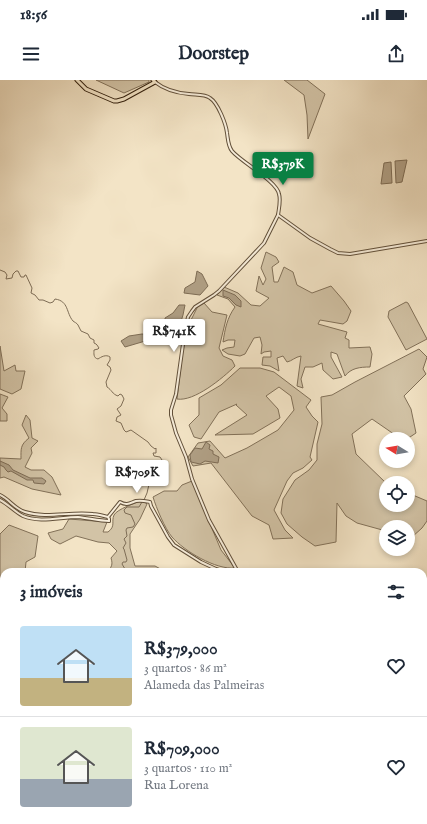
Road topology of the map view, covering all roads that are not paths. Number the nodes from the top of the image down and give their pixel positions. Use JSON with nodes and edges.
{"nodes":[{"id":1,"x":77,"y":80,"type":"edge"},
{"id":2,"x":154,"y":81,"type":"edge"},
{"id":3,"x":278,"y":215,"type":"junction"},
{"id":4,"x":427,"y":241,"type":"edge"},
{"id":5,"x":0,"y":495,"type":"edge"},
{"id":6,"x":0,"y":500,"type":"edge"},
{"id":7,"x":108,"y":517,"type":"junction"},
{"id":8,"x":214,"y":568,"type":"edge"},
{"id":9,"x":236,"y":568,"type":"edge"}],
"edges":[{"from":1,"to":2,"type":"main road"},
{"from":2,"to":3,"type":"street"},
{"from":3,"to":4,"type":"street"},
{"from":3,"to":9,"type":"street"},
{"from":5,"to":7,"type":"street"},
{"from":6,"to":7,"type":"street"},
{"from":7,"to":8,"type":"street"}]}
